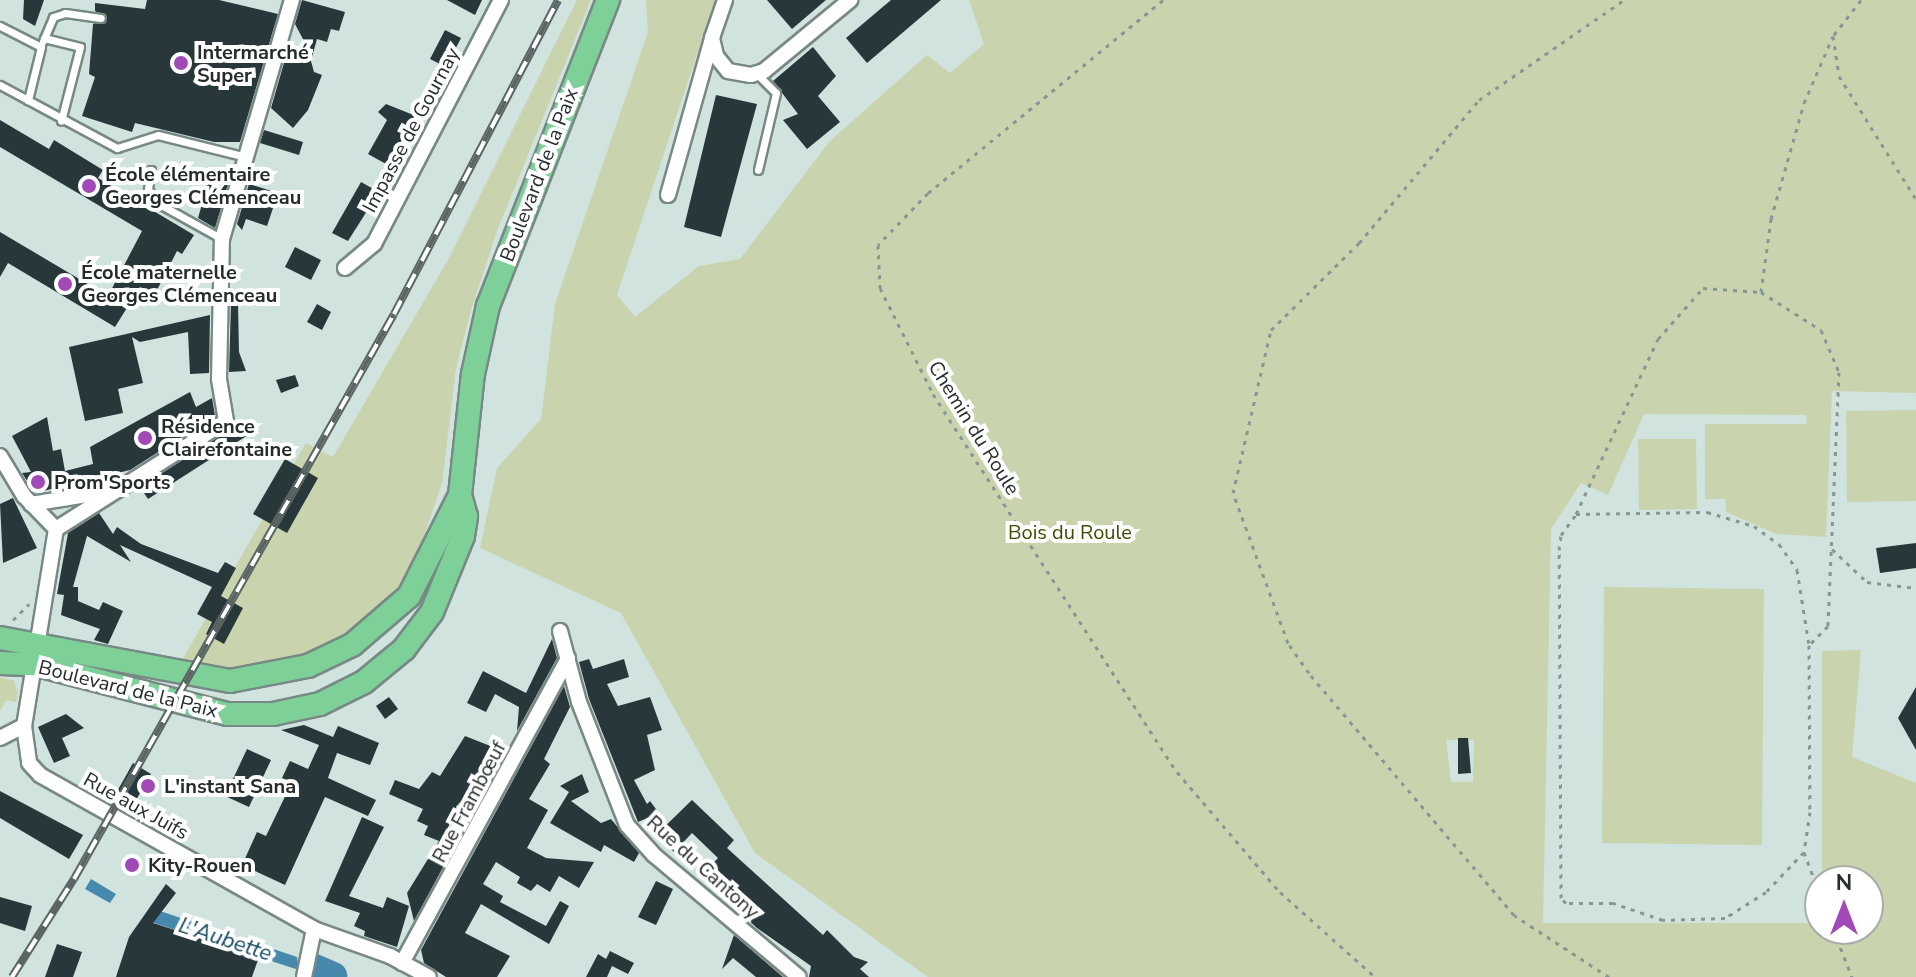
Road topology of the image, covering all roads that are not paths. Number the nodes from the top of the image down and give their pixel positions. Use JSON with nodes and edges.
{"nodes":[{"id":1,"x":292,"y":0,"type":"edge"},
{"id":2,"x":501,"y":0,"type":"edge"},
{"id":3,"x":608,"y":0,"type":"edge"},
{"id":4,"x":725,"y":0,"type":"edge"},
{"id":5,"x":850,"y":0,"type":"edge"},
{"id":6,"x":101,"y":18,"type":"dead end"},
{"id":7,"x":0,"y":26,"type":"edge"},
{"id":8,"x":44,"y":38,"type":"junction"},
{"id":9,"x":712,"y":38,"type":"junction"},
{"id":10,"x":41,"y":47,"type":"junction"},
{"id":11,"x":756,"y":73,"type":"junction"},
{"id":12,"x":0,"y":85,"type":"edge"},
{"id":13,"x":28,"y":100,"type":"junction"},
{"id":14,"x":61,"y":121,"type":"junction"},
{"id":15,"x":246,"y":157,"type":"junction"},
{"id":16,"x":151,"y":170,"type":"dead end"},
{"id":17,"x":758,"y":170,"type":"dead end"},
{"id":18,"x":668,"y":195,"type":"dead end"},
{"id":19,"x":222,"y":239,"type":"junction"},
{"id":20,"x":345,"y":268,"type":"dead end"},
{"id":21,"x":0,"y":456,"type":"edge"},
{"id":22,"x":110,"y":491,"type":"junction"},
{"id":23,"x":460,"y":495,"type":"junction"},
{"id":24,"x":31,"y":504,"type":"junction"},
{"id":25,"x":56,"y":529,"type":"junction"},
{"id":26,"x":560,"y":631,"type":"dead end"},
{"id":27,"x":0,"y":638,"type":"edge"},
{"id":28,"x":36,"y":640,"type":"junction"},
{"id":29,"x":568,"y":658,"type":"junction"},
{"id":30,"x":0,"y":663,"type":"edge"},
{"id":31,"x":34,"y":664,"type":"junction"},
{"id":32,"x":24,"y":726,"type":"junction"},
{"id":33,"x":0,"y":738,"type":"edge"},
{"id":34,"x":314,"y":929,"type":"junction"},
{"id":35,"x":402,"y":963,"type":"junction"},
{"id":36,"x":305,"y":969,"type":"edge"},
{"id":37,"x":429,"y":977,"type":"edge"},
{"id":38,"x":799,"y":977,"type":"edge"}],
"edges":[{"from":1,"to":15,"type":"street"},
{"from":2,"to":20,"type":"street","name":"Impasse de Gournay"},
{"from":3,"to":23,"type":"main road","name":"Boulevard de la Paix"},
{"from":4,"to":9,"type":"street"},
{"from":5,"to":11,"type":"street"},
{"from":6,"to":8,"type":"lane"},
{"from":7,"to":10,"type":"lane"},
{"from":8,"to":10,"type":"lane"},
{"from":8,"to":14,"type":"lane"},
{"from":9,"to":11,"type":"street"},
{"from":9,"to":18,"type":"street"},
{"from":10,"to":13,"type":"lane"},
{"from":11,"to":17,"type":"lane"},
{"from":12,"to":13,"type":"lane"},
{"from":13,"to":14,"type":"lane"},
{"from":14,"to":15,"type":"lane"},
{"from":15,"to":19,"type":"street"},
{"from":16,"to":19,"type":"lane"},
{"from":19,"to":22,"type":"street"},
{"from":21,"to":24,"type":"street"},
{"from":22,"to":24,"type":"street"},
{"from":22,"to":25,"type":"street"},
{"from":23,"to":28,"type":"main road","name":"Boulevard de la Paix"},
{"from":23,"to":31,"type":"main road","name":"Boulevard de la Paix"},
{"from":24,"to":25,"type":"street"},
{"from":25,"to":28,"type":"street","name":"Rue aux Juifs"},
{"from":26,"to":29,"type":"street","name":"Rue du Cantony"},
{"from":27,"to":28,"type":"main road","name":"Boulevard de la Paix"},
{"from":28,"to":31,"type":"street","name":"Rue aux Juifs"},
{"from":29,"to":35,"type":"street","name":"Rue Frambœuf"},
{"from":29,"to":38,"type":"street","name":"Rue du Cantony"},
{"from":30,"to":31,"type":"main road","name":"Boulevard de la Paix"},
{"from":31,"to":32,"type":"street","name":"Rue aux Juifs"},
{"from":32,"to":33,"type":"street"},
{"from":32,"to":34,"type":"street","name":"Rue aux Juifs"},
{"from":34,"to":35,"type":"street","name":"Rue aux Juifs"},
{"from":34,"to":36,"type":"street"},
{"from":35,"to":37,"type":"street","name":"Rue aux Juifs"}]}
